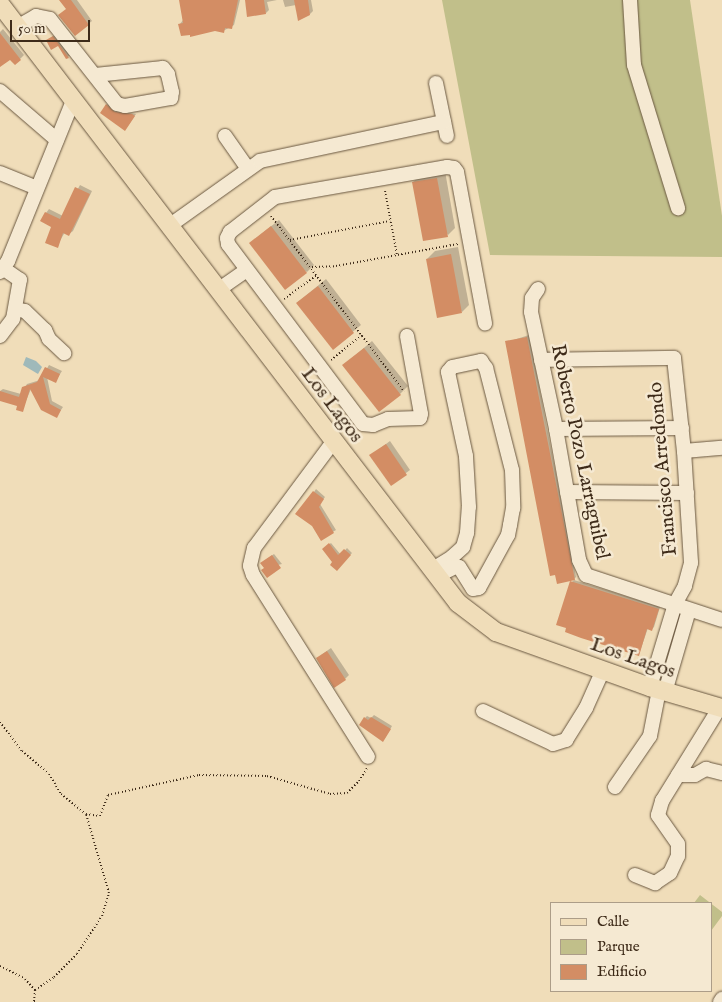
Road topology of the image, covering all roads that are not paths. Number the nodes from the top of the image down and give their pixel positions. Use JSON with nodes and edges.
{"nodes":[{"id":1,"x":630,"y":0,"type":"edge"},
{"id":2,"x":0,"y":4,"type":"edge"},
{"id":3,"x":17,"y":27,"type":"junction"},
{"id":4,"x":95,"y":75,"type":"junction"},
{"id":5,"x":436,"y":83,"type":"dead end"},
{"id":6,"x":0,"y":92,"type":"edge"},
{"id":7,"x":73,"y":101,"type":"junction"},
{"id":8,"x":444,"y":122,"type":"junction"},
{"id":9,"x":225,"y":136,"type":"dead end"},
{"id":10,"x":447,"y":136,"type":"dead end"},
{"id":11,"x":57,"y":140,"type":"junction"},
{"id":12,"x":247,"y":168,"type":"junction"},
{"id":13,"x":0,"y":173,"type":"edge"},
{"id":14,"x":37,"y":188,"type":"junction"},
{"id":15,"x":678,"y":208,"type":"dead end"},
{"id":16,"x":169,"y":226,"type":"junction"},
{"id":17,"x":2,"y":270,"type":"edge"},
{"id":18,"x":247,"y":270,"type":"junction"},
{"id":19,"x":538,"y":289,"type":"dead end"},
{"id":20,"x":218,"y":290,"type":"junction"},
{"id":21,"x":16,"y":309,"type":"junction"},
{"id":22,"x":485,"y":323,"type":"dead end"},
{"id":23,"x":0,"y":336,"type":"edge"},
{"id":24,"x":407,"y":336,"type":"dead end"},
{"id":25,"x":64,"y":353,"type":"dead end"},
{"id":26,"x":541,"y":360,"type":"junction"},
{"id":27,"x":682,"y":428,"type":"junction"},
{"id":28,"x":556,"y":429,"type":"junction"},
{"id":29,"x":333,"y":442,"type":"junction"},
{"id":30,"x":722,"y":448,"type":"edge"},
{"id":31,"x":684,"y":451,"type":"junction"},
{"id":32,"x":567,"y":492,"type":"junction"},
{"id":33,"x":687,"y":493,"type":"junction"},
{"id":34,"x":435,"y":572,"type":"junction"},
{"id":35,"x":675,"y":604,"type":"junction"},
{"id":36,"x":689,"y":610,"type":"junction"},
{"id":37,"x":722,"y":620,"type":"edge"},
{"id":38,"x":603,"y":670,"type":"junction"},
{"id":39,"x":658,"y":689,"type":"junction"},
{"id":40,"x":721,"y":708,"type":"edge"},
{"id":41,"x":483,"y":711,"type":"dead end"},
{"id":42,"x":368,"y":761,"type":"road end"},
{"id":43,"x":722,"y":773,"type":"edge"},
{"id":44,"x":678,"y":775,"type":"junction"},
{"id":45,"x":615,"y":787,"type":"dead end"},
{"id":46,"x":635,"y":875,"type":"dead end"},
{"id":47,"x":722,"y":999,"type":"edge"},
{"id":48,"x":720,"y":1002,"type":"edge"}],
"edges":[{"from":1,"to":15,"type":"street"},
{"from":2,"to":3,"type":"main road","name":"Los Lagos"},
{"from":3,"to":4,"type":"street"},
{"from":3,"to":7,"type":"main road","name":"Los Lagos"},
{"from":4,"to":4,"type":"street"},
{"from":5,"to":8,"type":"street"},
{"from":6,"to":11,"type":"street"},
{"from":7,"to":11,"type":"street"},
{"from":7,"to":16,"type":"main road","name":"Los Lagos"},
{"from":8,"to":10,"type":"street"},
{"from":8,"to":12,"type":"street"},
{"from":9,"to":12,"type":"street"},
{"from":11,"to":14,"type":"street"},
{"from":12,"to":16,"type":"street"},
{"from":13,"to":14,"type":"street"},
{"from":14,"to":17,"type":"street"},
{"from":16,"to":20,"type":"main road","name":"Los Lagos"},
{"from":17,"to":21,"type":"street"},
{"from":18,"to":20,"type":"street"},
{"from":18,"to":22,"type":"street"},
{"from":18,"to":24,"type":"street"},
{"from":19,"to":26,"type":"street","name":"Roberto Pozo Larraguibel"},
{"from":20,"to":29,"type":"main road","name":"Los Lagos"},
{"from":21,"to":23,"type":"street"},
{"from":21,"to":25,"type":"street"},
{"from":26,"to":27,"type":"street","name":"Francisco Arredondo"},
{"from":26,"to":28,"type":"street","name":"Roberto Pozo Larraguibel"},
{"from":27,"to":28,"type":"street"},
{"from":27,"to":31,"type":"street","name":"Francisco Arredondo"},
{"from":28,"to":32,"type":"street","name":"Roberto Pozo Larraguibel"},
{"from":29,"to":34,"type":"main road","name":"Los Lagos"},
{"from":29,"to":42,"type":"street"},
{"from":30,"to":31,"type":"street"},
{"from":31,"to":33,"type":"street","name":"Francisco Arredondo"},
{"from":32,"to":33,"type":"street"},
{"from":32,"to":35,"type":"street","name":"Roberto Pozo Larraguibel"},
{"from":33,"to":35,"type":"street","name":"Francisco Arredondo"},
{"from":34,"to":34,"type":"street"},
{"from":34,"to":38,"type":"main road","name":"Los Lagos"},
{"from":35,"to":36,"type":"street","name":"Roberto Pozo Larraguibel"},
{"from":35,"to":39,"type":"street","name":"Francisco Arredondo"},
{"from":36,"to":37,"type":"street","name":"Roberto Pozo Larraguibel"},
{"from":36,"to":39,"type":"street"},
{"from":38,"to":39,"type":"main road","name":"Los Lagos"},
{"from":38,"to":41,"type":"street"},
{"from":39,"to":40,"type":"main road","name":"Los Lagos"},
{"from":39,"to":45,"type":"street"},
{"from":40,"to":44,"type":"street"},
{"from":43,"to":44,"type":"street"},
{"from":44,"to":46,"type":"street"},
{"from":47,"to":48,"type":"street"}]}
